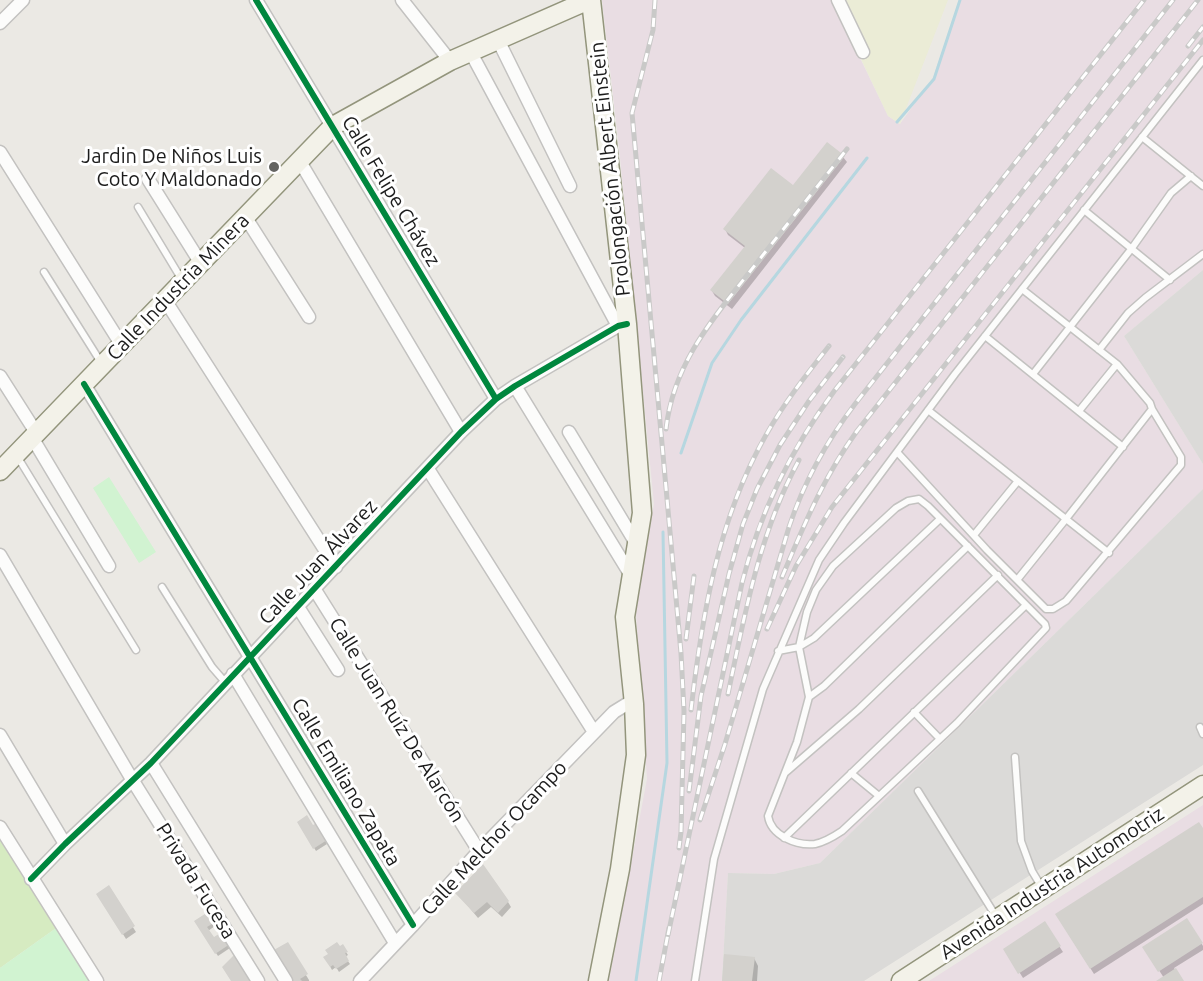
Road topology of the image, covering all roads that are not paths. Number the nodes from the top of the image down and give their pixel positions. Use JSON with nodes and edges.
{"nodes":[{"id":1,"x":23,"y":0,"type":"edge"},
{"id":2,"x":256,"y":0,"type":"edge"},
{"id":3,"x":402,"y":0,"type":"edge"},
{"id":4,"x":590,"y":0,"type":"edge"},
{"id":5,"x":838,"y":0,"type":"edge"},
{"id":6,"x":0,"y":22,"type":"edge"},
{"id":7,"x":498,"y":40,"type":"junction"},
{"id":8,"x":470,"y":51,"type":"junction"},
{"id":9,"x":863,"y":52,"type":"dead end"},
{"id":10,"x":1203,"y":60,"type":"edge"},
{"id":11,"x":450,"y":61,"type":"junction"},
{"id":12,"x":333,"y":126,"type":"junction"},
{"id":13,"x":1142,"y":137,"type":"junction"},
{"id":14,"x":0,"y":152,"type":"edge"},
{"id":15,"x":299,"y":160,"type":"junction"},
{"id":16,"x":1191,"y":176,"type":"junction"},
{"id":17,"x":148,"y":179,"type":"dead end"},
{"id":18,"x":570,"y":186,"type":"dead end"},
{"id":19,"x":1203,"y":186,"type":"edge"},
{"id":20,"x":138,"y":207,"type":"dead end"},
{"id":21,"x":1084,"y":210,"type":"junction"},
{"id":22,"x":246,"y":218,"type":"junction"},
{"id":23,"x":1132,"y":248,"type":"junction"},
{"id":24,"x":1203,"y":254,"type":"edge"},
{"id":25,"x":200,"y":262,"type":"junction"},
{"id":26,"x":44,"y":272,"type":"dead end"},
{"id":27,"x":183,"y":280,"type":"junction"},
{"id":28,"x":1170,"y":280,"type":"junction"},
{"id":29,"x":1022,"y":289,"type":"junction"},
{"id":30,"x":165,"y":300,"type":"junction"},
{"id":31,"x":309,"y":317,"type":"dead end"},
{"id":32,"x":622,"y":325,"type":"junction"},
{"id":33,"x":1070,"y":326,"type":"junction"},
{"id":34,"x":985,"y":336,"type":"junction"},
{"id":35,"x":121,"y":344,"type":"junction"},
{"id":36,"x":1099,"y":350,"type":"junction"},
{"id":37,"x":1117,"y":364,"type":"junction"},
{"id":38,"x":102,"y":365,"type":"junction"},
{"id":39,"x":1033,"y":374,"type":"junction"},
{"id":40,"x":0,"y":376,"type":"edge"},
{"id":41,"x":84,"y":384,"type":"junction"},
{"id":42,"x":515,"y":386,"type":"junction"},
{"id":43,"x":496,"y":399,"type":"junction"},
{"id":44,"x":928,"y":410,"type":"junction"},
{"id":45,"x":1152,"y":410,"type":"junction"},
{"id":46,"x":1079,"y":411,"type":"junction"},
{"id":47,"x":461,"y":432,"type":"junction"},
{"id":48,"x":569,"y":432,"type":"dead end"},
{"id":49,"x":35,"y":437,"type":"junction"},
{"id":50,"x":1123,"y":447,"type":"junction"},
{"id":51,"x":897,"y":452,"type":"junction"},
{"id":52,"x":16,"y":454,"type":"junction"},
{"id":53,"x":428,"y":469,"type":"junction"},
{"id":54,"x":0,"y":471,"type":"edge"},
{"id":55,"x":1018,"y":481,"type":"junction"},
{"id":56,"x":940,"y":519,"type":"junction"},
{"id":57,"x":1066,"y":519,"type":"junction"},
{"id":58,"x":974,"y":535,"type":"junction"},
{"id":59,"x":637,"y":545,"type":"junction"},
{"id":60,"x":968,"y":546,"type":"junction"},
{"id":61,"x":1108,"y":553,"type":"junction"},
{"id":62,"x":0,"y":555,"type":"edge"},
{"id":63,"x":109,"y":566,"type":"dead end"},
{"id":64,"x":336,"y":567,"type":"junction"},
{"id":65,"x":998,"y":575,"type":"junction"},
{"id":66,"x":632,"y":577,"type":"junction"},
{"id":67,"x":1017,"y":580,"type":"junction"},
{"id":68,"x":162,"y":587,"type":"dead end"},
{"id":69,"x":315,"y":590,"type":"junction"},
{"id":70,"x":1026,"y":604,"type":"junction"},
{"id":71,"x":298,"y":607,"type":"junction"},
{"id":72,"x":799,"y":647,"type":"junction"},
{"id":73,"x":136,"y":650,"type":"dead end"},
{"id":74,"x":778,"y":651,"type":"junction"},
{"id":75,"x":250,"y":657,"type":"junction"},
{"id":76,"x":338,"y":670,"type":"dead end"},
{"id":77,"x":229,"y":678,"type":"junction"},
{"id":78,"x":809,"y":697,"type":"junction"},
{"id":79,"x":634,"y":704,"type":"junction"},
{"id":80,"x":914,"y":712,"type":"junction"},
{"id":81,"x":594,"y":732,"type":"junction"},
{"id":82,"x":0,"y":735,"type":"edge"},
{"id":83,"x":940,"y":739,"type":"junction"},
{"id":84,"x":1015,"y":757,"type":"dead end"},
{"id":85,"x":151,"y":763,"type":"junction"},
{"id":86,"x":785,"y":773,"type":"junction"},
{"id":87,"x":851,"y":773,"type":"junction"},
{"id":88,"x":133,"y":781,"type":"junction"},
{"id":89,"x":1203,"y":785,"type":"edge"},
{"id":90,"x":918,"y":791,"type":"dead end"},
{"id":91,"x":879,"y":796,"type":"junction"},
{"id":92,"x":0,"y":827,"type":"edge"},
{"id":93,"x":784,"y":838,"type":"junction"},
{"id":94,"x":65,"y":844,"type":"junction"},
{"id":95,"x":479,"y":851,"type":"junction"},
{"id":96,"x":31,"y":879,"type":"junction"},
{"id":97,"x":1043,"y":889,"type":"junction"},
{"id":98,"x":997,"y":919,"type":"junction"},
{"id":99,"x":413,"y":925,"type":"junction"},
{"id":100,"x":395,"y":943,"type":"junction"},
{"id":101,"x":97,"y":981,"type":"edge"},
{"id":102,"x":258,"y":981,"type":"edge"},
{"id":103,"x":286,"y":981,"type":"edge"},
{"id":104,"x":360,"y":981,"type":"edge"},
{"id":105,"x":598,"y":981,"type":"edge"},
{"id":106,"x":695,"y":981,"type":"edge"},
{"id":107,"x":901,"y":981,"type":"edge"}],
"edges":[{"from":1,"to":6,"type":"street"},
{"from":2,"to":12,"type":"street","name":"Calle Felipe Chávez"},
{"from":3,"to":11,"type":"street"},
{"from":4,"to":7,"type":"main road","name":"Calle Industria Minera"},
{"from":4,"to":32,"type":"main road","name":"Prolongación Albert Einstein"},
{"from":5,"to":9,"type":"street"},
{"from":7,"to":8,"type":"main road","name":"Calle Industria Minera"},
{"from":7,"to":18,"type":"street"},
{"from":8,"to":11,"type":"main road","name":"Calle Industria Minera"},
{"from":8,"to":32,"type":"street"},
{"from":10,"to":13,"type":"lane"},
{"from":11,"to":12,"type":"main road","name":"Calle Industria Minera"},
{"from":12,"to":15,"type":"main road","name":"Calle Industria Minera"},
{"from":12,"to":43,"type":"street","name":"Calle Felipe Chávez"},
{"from":13,"to":16,"type":"lane"},
{"from":13,"to":21,"type":"lane"},
{"from":14,"to":35,"type":"street"},
{"from":15,"to":22,"type":"main road","name":"Calle Industria Minera"},
{"from":15,"to":47,"type":"street"},
{"from":16,"to":19,"type":"lane"},
{"from":16,"to":23,"type":"lane"},
{"from":17,"to":25,"type":"street"},
{"from":20,"to":27,"type":"lane"},
{"from":21,"to":23,"type":"lane"},
{"from":21,"to":29,"type":"lane"},
{"from":22,"to":25,"type":"main road","name":"Calle Industria Minera"},
{"from":22,"to":31,"type":"street"},
{"from":23,"to":28,"type":"lane"},
{"from":23,"to":33,"type":"lane"},
{"from":24,"to":28,"type":"lane"},
{"from":25,"to":27,"type":"main road","name":"Calle Industria Minera"},
{"from":26,"to":38,"type":"lane"},
{"from":27,"to":30,"type":"main road","name":"Calle Industria Minera"},
{"from":28,"to":36,"type":"lane"},
{"from":29,"to":33,"type":"lane"},
{"from":29,"to":34,"type":"lane"},
{"from":30,"to":35,"type":"main road","name":"Calle Industria Minera"},
{"from":30,"to":64,"type":"street"},
{"from":32,"to":42,"type":"street","name":"Calle Juan Álvarez"},
{"from":32,"to":59,"type":"main road","name":"Prolongación Albert Einstein"},
{"from":33,"to":36,"type":"lane"},
{"from":33,"to":39,"type":"lane"},
{"from":34,"to":39,"type":"lane"},
{"from":34,"to":44,"type":"lane"},
{"from":35,"to":38,"type":"main road","name":"Calle Industria Minera"},
{"from":36,"to":37,"type":"lane"},
{"from":37,"to":45,"type":"lane"},
{"from":37,"to":46,"type":"lane"},
{"from":38,"to":41,"type":"main road","name":"Calle Industria Minera"},
{"from":39,"to":46,"type":"lane"},
{"from":40,"to":49,"type":"street"},
{"from":41,"to":49,"type":"main road","name":"Calle Industria Minera"},
{"from":41,"to":75,"type":"street","name":"Calle Emiliano Zapata"},
{"from":42,"to":43,"type":"street","name":"Calle Juan Álvarez"},
{"from":42,"to":66,"type":"street"},
{"from":43,"to":47,"type":"street","name":"Calle Juan Álvarez"},
{"from":44,"to":51,"type":"lane"},
{"from":44,"to":55,"type":"lane"},
{"from":45,"to":50,"type":"lane"},
{"from":45,"to":61,"type":"lane"},
{"from":46,"to":50,"type":"lane"},
{"from":47,"to":53,"type":"street","name":"Calle Juan Álvarez"},
{"from":48,"to":59,"type":"street"},
{"from":49,"to":52,"type":"main road","name":"Calle Industria Minera"},
{"from":49,"to":63,"type":"street"},
{"from":50,"to":57,"type":"lane"},
{"from":51,"to":58,"type":"lane"},
{"from":51,"to":74,"type":"lane"},
{"from":52,"to":54,"type":"main road","name":"Calle Industria Minera"},
{"from":52,"to":73,"type":"lane"},
{"from":53,"to":64,"type":"street","name":"Calle Juan Álvarez"},
{"from":53,"to":81,"type":"street"},
{"from":55,"to":57,"type":"lane"},
{"from":55,"to":58,"type":"lane"},
{"from":56,"to":60,"type":"lane"},
{"from":56,"to":72,"type":"lane"},
{"from":56,"to":72,"type":"lane"},
{"from":57,"to":61,"type":"lane"},
{"from":57,"to":67,"type":"lane"},
{"from":58,"to":67,"type":"lane"},
{"from":59,"to":66,"type":"main road","name":"Prolongación Albert Einstein"},
{"from":60,"to":65,"type":"lane"},
{"from":60,"to":78,"type":"lane"},
{"from":61,"to":67,"type":"lane"},
{"from":62,"to":88,"type":"street","name":"Privada Fucesa"},
{"from":64,"to":69,"type":"street","name":"Calle Juan Álvarez"},
{"from":65,"to":70,"type":"lane"},
{"from":65,"to":86,"type":"lane"},
{"from":66,"to":79,"type":"main road","name":"Prolongación Albert Einstein"},
{"from":68,"to":77,"type":"lane"},
{"from":69,"to":71,"type":"street","name":"Calle Juan Álvarez"},
{"from":69,"to":95,"type":"street","name":"Calle Juan Ruíz De Alarcón"},
{"from":70,"to":80,"type":"lane"},
{"from":70,"to":83,"type":"lane"},
{"from":71,"to":75,"type":"street","name":"Calle Juan Álvarez"},
{"from":71,"to":76,"type":"street"},
{"from":72,"to":74,"type":"lane"},
{"from":72,"to":78,"type":"lane"},
{"from":74,"to":106,"type":"lane"},
{"from":75,"to":77,"type":"street","name":"Calle Juan Álvarez"},
{"from":75,"to":99,"type":"street","name":"Calle Emiliano Zapata"},
{"from":77,"to":85,"type":"street","name":"Calle Juan Álvarez"},
{"from":77,"to":100,"type":"street"},
{"from":78,"to":86,"type":"lane"},
{"from":79,"to":81,"type":"street","name":"Calle Melchor Ocampo"},
{"from":79,"to":105,"type":"main road","name":"Prolongación Albert Einstein"},
{"from":80,"to":83,"type":"lane"},
{"from":80,"to":87,"type":"lane"},
{"from":81,"to":95,"type":"street","name":"Calle Melchor Ocampo"},
{"from":82,"to":94,"type":"street"},
{"from":83,"to":91,"type":"lane"},
{"from":84,"to":97,"type":"lane"},
{"from":85,"to":88,"type":"street","name":"Calle Juan Álvarez"},
{"from":85,"to":103,"type":"street"},
{"from":86,"to":93,"type":"lane"},
{"from":87,"to":91,"type":"lane"},
{"from":87,"to":93,"type":"lane"},
{"from":88,"to":94,"type":"street","name":"Calle Juan Álvarez"},
{"from":88,"to":102,"type":"street","name":"Privada Fucesa"},
{"from":89,"to":97,"type":"main road","name":"Avenida Industria Automotriz"},
{"from":90,"to":98,"type":"lane"},
{"from":91,"to":93,"type":"lane"},
{"from":92,"to":96,"type":"street"},
{"from":94,"to":96,"type":"street","name":"Calle Juan Álvarez"},
{"from":95,"to":99,"type":"street","name":"Calle Melchor Ocampo"},
{"from":96,"to":101,"type":"street"},
{"from":97,"to":98,"type":"main road","name":"Avenida Industria Automotriz"},
{"from":98,"to":107,"type":"main road","name":"Avenida Industria Automotriz"},
{"from":99,"to":100,"type":"street","name":"Calle Melchor Ocampo"},
{"from":100,"to":104,"type":"street","name":"Calle Melchor Ocampo"}]}
